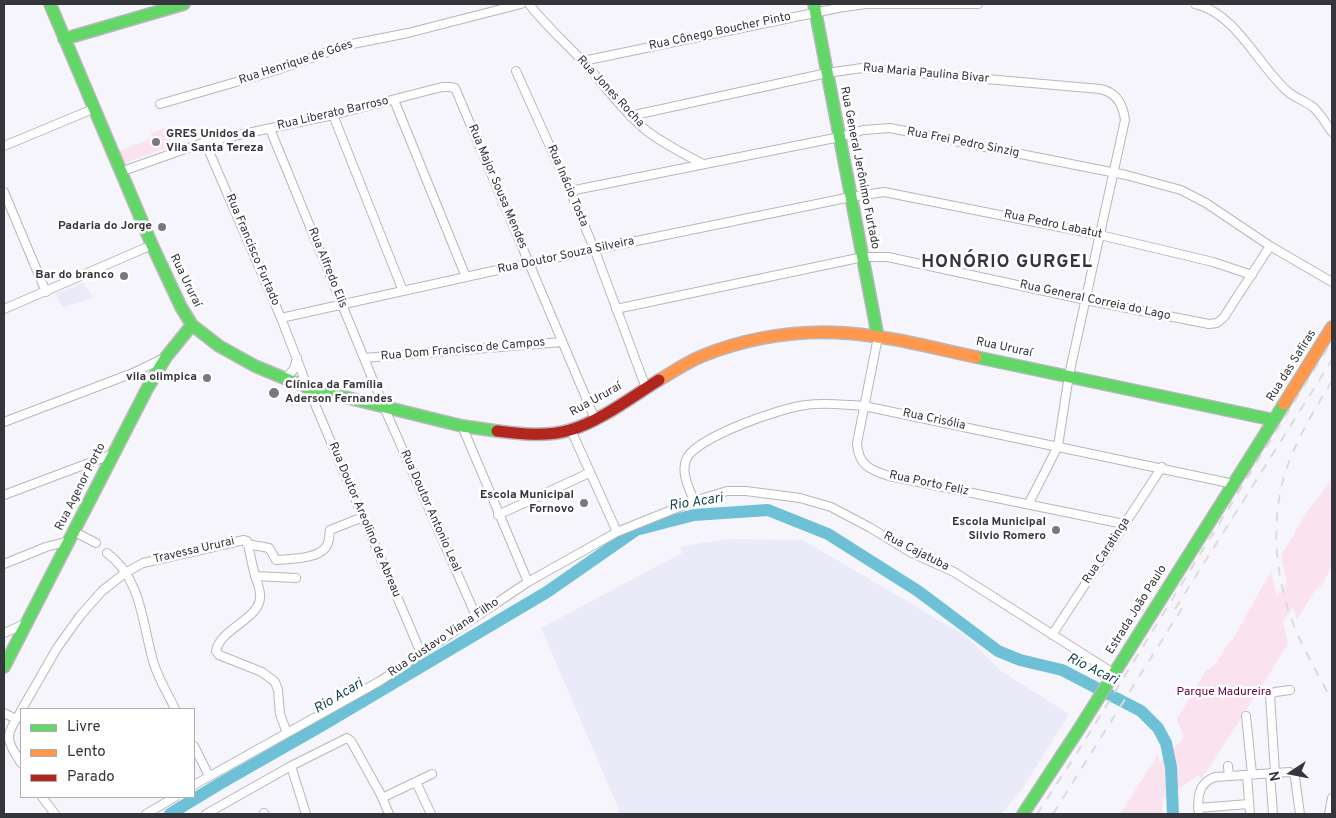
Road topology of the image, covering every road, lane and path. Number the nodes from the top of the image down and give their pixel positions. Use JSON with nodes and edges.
{"nodes":[{"id":1,"x":50,"y":4,"type":"edge"},
{"id":2,"x":184,"y":4,"type":"edge"},
{"id":3,"x":521,"y":4,"type":"edge"},
{"id":4,"x":529,"y":4,"type":"edge"},
{"id":5,"x":978,"y":4,"type":"edge"},
{"id":6,"x":1195,"y":4,"type":"edge"},
{"id":7,"x":814,"y":8,"type":"edge"},
{"id":8,"x":64,"y":39,"type":"junction"},
{"id":9,"x":583,"y":61,"type":"junction"},
{"id":10,"x":516,"y":71,"type":"dead end"},
{"id":11,"x":827,"y":73,"type":"junction"},
{"id":12,"x":457,"y":92,"type":"joint"},
{"id":13,"x":394,"y":100,"type":"junction"},
{"id":14,"x":160,"y":104,"type":"dead end"},
{"id":15,"x":93,"y":109,"type":"junction"},
{"id":16,"x":333,"y":115,"type":"junction"},
{"id":17,"x":630,"y":116,"type":"junction"},
{"id":18,"x":270,"y":129,"type":"junction"},
{"id":19,"x":1332,"y":132,"type":"edge"},
{"id":20,"x":840,"y":137,"type":"junction"},
{"id":21,"x":205,"y":142,"type":"junction"},
{"id":22,"x":4,"y":146,"type":"edge"},
{"id":23,"x":703,"y":164,"type":"junction"},
{"id":24,"x":120,"y":172,"type":"junction"},
{"id":25,"x":1114,"y":173,"type":"junction"},
{"id":26,"x":570,"y":191,"type":"junction"},
{"id":27,"x":4,"y":192,"type":"edge"},
{"id":28,"x":851,"y":197,"type":"junction"},
{"id":29,"x":1100,"y":235,"type":"junction"},
{"id":30,"x":152,"y":245,"type":"junction"},
{"id":31,"x":1270,"y":246,"type":"junction"},
{"id":32,"x":594,"y":251,"type":"junction"},
{"id":33,"x":863,"y":258,"type":"junction"},
{"id":34,"x":529,"y":264,"type":"junction"},
{"id":35,"x":1252,"y":275,"type":"junction"},
{"id":36,"x":466,"y":277,"type":"junction"},
{"id":37,"x":1332,"y":282,"type":"edge"},
{"id":38,"x":403,"y":291,"type":"junction"},
{"id":39,"x":46,"y":292,"type":"junction"},
{"id":40,"x":1086,"y":300,"type":"junction"},
{"id":41,"x":342,"y":304,"type":"junction"},
{"id":42,"x":4,"y":309,"type":"edge"},
{"id":43,"x":616,"y":309,"type":"junction"},
{"id":44,"x":281,"y":318,"type":"junction"},
{"id":45,"x":192,"y":325,"type":"junction"},
{"id":46,"x":1332,"y":327,"type":"edge"},
{"id":47,"x":878,"y":337,"type":"junction"},
{"id":48,"x":562,"y":342,"type":"junction"},
{"id":49,"x":166,"y":357,"type":"junction"},
{"id":50,"x":297,"y":358,"type":"junction"},
{"id":51,"x":364,"y":358,"type":"junction"},
{"id":52,"x":1070,"y":375,"type":"junction"},
{"id":53,"x":285,"y":379,"type":"junction"},
{"id":54,"x":308,"y":388,"type":"junction"},
{"id":55,"x":646,"y":388,"type":"junction"},
{"id":56,"x":864,"y":406,"type":"junction"},
{"id":57,"x":384,"y":407,"type":"junction"},
{"id":58,"x":595,"y":419,"type":"junction"},
{"id":59,"x":1274,"y":420,"type":"junction"},
{"id":60,"x":4,"y":422,"type":"edge"},
{"id":61,"x":462,"y":426,"type":"junction"},
{"id":62,"x":571,"y":430,"type":"junction"},
{"id":63,"x":1058,"y":446,"type":"junction"},
{"id":64,"x":113,"y":454,"type":"junction"},
{"id":65,"x":1162,"y":468,"type":"junction"},
{"id":66,"x":589,"y":473,"type":"junction"},
{"id":67,"x":1234,"y":484,"type":"junction"},
{"id":68,"x":4,"y":495,"type":"edge"},
{"id":69,"x":694,"y":501,"type":"junction"},
{"id":70,"x":1029,"y":503,"type":"junction"},
{"id":71,"x":670,"y":511,"type":"joint"},
{"id":72,"x":498,"y":515,"type":"junction"},
{"id":73,"x":363,"y":517,"type":"junction"},
{"id":74,"x":1124,"y":524,"type":"junction"},
{"id":75,"x":617,"y":532,"type":"junction"},
{"id":76,"x":71,"y":536,"type":"junction"},
{"id":77,"x":96,"y":544,"type":"dead end"},
{"id":78,"x":248,"y":544,"type":"junction"},
{"id":79,"x":107,"y":553,"type":"dead end"},
{"id":80,"x":4,"y":564,"type":"edge"},
{"id":81,"x":125,"y":573,"type":"junction"},
{"id":82,"x":256,"y":576,"type":"junction"},
{"id":83,"x":296,"y":578,"type":"dead end"},
{"id":84,"x":528,"y":582,"type":"junction"},
{"id":85,"x":476,"y":616,"type":"junction"},
{"id":86,"x":28,"y":623,"type":"junction"},
{"id":87,"x":4,"y":633,"type":"edge"},
{"id":88,"x":1052,"y":635,"type":"junction"},
{"id":89,"x":421,"y":653,"type":"junction"},
{"id":90,"x":4,"y":667,"type":"edge"},
{"id":91,"x":1112,"y":676,"type":"junction"},
{"id":92,"x":1290,"y":690,"type":"dead end"},
{"id":93,"x":23,"y":708,"type":"edge"},
{"id":94,"x":175,"y":708,"type":"edge"},
{"id":95,"x":4,"y":713,"type":"edge"},
{"id":96,"x":20,"y":713,"type":"edge"},
{"id":97,"x":1246,"y":716,"type":"dead end"},
{"id":98,"x":16,"y":719,"type":"junction"},
{"id":99,"x":287,"y":733,"type":"junction"},
{"id":100,"x":195,"y":748,"type":"edge"},
{"id":101,"x":20,"y":761,"type":"edge"},
{"id":102,"x":291,"y":766,"type":"junction"},
{"id":103,"x":1228,"y":766,"type":"dead end"},
{"id":104,"x":1272,"y":773,"type":"junction"},
{"id":105,"x":432,"y":774,"type":"dead end"},
{"id":106,"x":1249,"y":775,"type":"junction"},
{"id":107,"x":209,"y":776,"type":"junction"},
{"id":108,"x":1229,"y":776,"type":"junction"},
{"id":109,"x":416,"y":782,"type":"junction"},
{"id":110,"x":195,"y":785,"type":"edge"},
{"id":111,"x":43,"y":798,"type":"edge"},
{"id":112,"x":173,"y":798,"type":"edge"},
{"id":113,"x":382,"y":798,"type":"junction"},
{"id":114,"x":1332,"y":798,"type":"edge"},
{"id":115,"x":1249,"y":804,"type":"junction"},
{"id":116,"x":1198,"y":811,"type":"edge"},
{"id":117,"x":55,"y":814,"type":"edge"},
{"id":118,"x":146,"y":814,"type":"edge"},
{"id":119,"x":206,"y":814,"type":"edge"},
{"id":120,"x":306,"y":814,"type":"edge"},
{"id":121,"x":389,"y":814,"type":"edge"},
{"id":122,"x":431,"y":814,"type":"edge"},
{"id":123,"x":1023,"y":814,"type":"edge"},
{"id":124,"x":1250,"y":814,"type":"edge"},
{"id":125,"x":1274,"y":814,"type":"edge"},
{"id":126,"x":1300,"y":814,"type":"edge"},
{"id":127,"x":1330,"y":814,"type":"edge"}],
"edges":[{"from":1,"to":8,"type":"street","name":"Rua Ururaí"},
{"from":2,"to":8,"type":"street"},
{"from":3,"to":14,"type":"street","name":"Rua Henrique de Góes"},
{"from":4,"to":9,"type":"street","name":"Rua Jones Rocha"},
{"from":5,"to":7,"type":"street","name":"Rua Cônego Boucher Pinto"},
{"from":6,"to":19,"type":"street"},
{"from":7,"to":9,"type":"street","name":"Rua Cônego Boucher Pinto"},
{"from":7,"to":11,"type":"street","name":"Rua General Jerônimo Furtado"},
{"from":8,"to":15,"type":"street","name":"Rua Ururaí"},
{"from":9,"to":17,"type":"street","name":"Rua Jones Rocha"},
{"from":10,"to":26,"type":"street","name":"Rua Inácio Tosta"},
{"from":11,"to":17,"type":"street","name":"Rua Maria Paulina Bivar"},
{"from":11,"to":20,"type":"street","name":"Rua General Jerônimo Furtado"},
{"from":11,"to":25,"type":"street","name":"Rua Maria Paulina Bivar"},
{"from":12,"to":13,"type":"street","name":"Rua Liberato Barroso"},
{"from":12,"to":34,"type":"street","name":"Rua Major Sousa Mendes"},
{"from":13,"to":16,"type":"street","name":"Rua Liberato Barroso"},
{"from":13,"to":36,"type":"street"},
{"from":15,"to":22,"type":"street"},
{"from":15,"to":24,"type":"street","name":"Rua Ururaí"},
{"from":16,"to":18,"type":"street","name":"Rua Liberato Barroso"},
{"from":16,"to":38,"type":"street"},
{"from":17,"to":23,"type":"street","name":"Rua Jones Rocha"},
{"from":18,"to":21,"type":"street","name":"Rua Liberato Barroso"},
{"from":18,"to":41,"type":"street","name":"Rua Alfredo Elis"},
{"from":20,"to":23,"type":"street","name":"Rua Frei Pedro Sinzig"},
{"from":20,"to":25,"type":"street","name":"Rua Frei Pedro Sinzig"},
{"from":20,"to":28,"type":"street","name":"Rua General Jerônimo Furtado"},
{"from":21,"to":24,"type":"street","name":"Rua Liberato Barroso"},
{"from":21,"to":44,"type":"street","name":"Rua Francisco Furtado"},
{"from":23,"to":26,"type":"street","name":"Rua Frei Pedro Sinzig"},
{"from":24,"to":30,"type":"street","name":"Rua Ururaí"},
{"from":25,"to":29,"type":"street"},
{"from":25,"to":31,"type":"street","name":"Rua Frei Pedro Sinzig"},
{"from":26,"to":32,"type":"street","name":"Rua Inácio Tosta"},
{"from":27,"to":39,"type":"street"},
{"from":28,"to":29,"type":"street","name":"Rua Pedro Labatut"},
{"from":28,"to":32,"type":"street","name":"Rua Doutor Souza Silveira"},
{"from":28,"to":33,"type":"street","name":"Rua General Jerônimo Furtado"},
{"from":29,"to":35,"type":"street","name":"Rua Pedro Labatut"},
{"from":29,"to":40,"type":"street"},
{"from":30,"to":39,"type":"street"},
{"from":30,"to":45,"type":"street","name":"Rua Ururaí"},
{"from":31,"to":35,"type":"street","name":"Rua General Correia do Lago"},
{"from":31,"to":37,"type":"street","name":"Rua Frei Pedro Sinzig"},
{"from":32,"to":34,"type":"street","name":"Rua Doutor Souza Silveira"},
{"from":32,"to":43,"type":"street","name":"Rua Inácio Tosta"},
{"from":33,"to":40,"type":"street","name":"Rua General Correia do Lago"},
{"from":33,"to":43,"type":"street","name":"Rua General Correia do Lago"},
{"from":33,"to":47,"type":"street","name":"Rua General Jerônimo Furtado"},
{"from":34,"to":36,"type":"street","name":"Rua Doutor Souza Silveira"},
{"from":34,"to":48,"type":"street","name":"Rua Major Sousa Mendes"},
{"from":35,"to":40,"type":"street","name":"Rua General Correia do Lago"},
{"from":36,"to":38,"type":"street","name":"Rua Doutor Souza Silveira"},
{"from":38,"to":41,"type":"street","name":"Rua Doutor Souza Silveira"},
{"from":39,"to":42,"type":"street"},
{"from":40,"to":52,"type":"street"},
{"from":41,"to":44,"type":"street","name":"Rua Doutor Souza Silveira"},
{"from":41,"to":51,"type":"street","name":"Rua Alfredo Elis"},
{"from":43,"to":55,"type":"street","name":"Rua Inácio Tosta"},
{"from":44,"to":50,"type":"street","name":"Rua Francisco Furtado"},
{"from":45,"to":49,"type":"street","name":"Rua Agenor Porto"},
{"from":45,"to":53,"type":"street","name":"Rua Ururaí"},
{"from":46,"to":59,"type":"street","name":"Rua das Safiras"},
{"from":47,"to":52,"type":"street","name":"Rua Ururaí"},
{"from":47,"to":55,"type":"street","name":"Rua Ururaí"},
{"from":47,"to":56,"type":"street","name":"Rua Porto Feliz"},
{"from":48,"to":51,"type":"street","name":"Rua Dom Francisco de Campos"},
{"from":48,"to":58,"type":"street","name":"Rua Major Sousa Mendes"},
{"from":49,"to":60,"type":"street"},
{"from":49,"to":64,"type":"street","name":"Rua Agenor Porto"},
{"from":50,"to":53,"type":"street"},
{"from":50,"to":54,"type":"street","name":"Rua Francisco Furtado"},
{"from":51,"to":57,"type":"street","name":"Rua Alfredo Elis"},
{"from":52,"to":59,"type":"street","name":"Rua Ururaí"},
{"from":52,"to":63,"type":"street"},
{"from":53,"to":54,"type":"street","name":"Rua Ururaí"},
{"from":54,"to":57,"type":"street","name":"Rua Ururaí"},
{"from":54,"to":73,"type":"street","name":"Rua Doutor Areolino de Abreau"},
{"from":55,"to":58,"type":"street","name":"Rua Ururaí"},
{"from":56,"to":63,"type":"street","name":"Rua Crisólia"},
{"from":56,"to":69,"type":"street","name":"Rua Crisólia"},
{"from":56,"to":70,"type":"street","name":"Rua Porto Feliz"},
{"from":57,"to":61,"type":"street","name":"Rua Ururaí"},
{"from":57,"to":85,"type":"street","name":"Rua Doutor Antonio Leal"},
{"from":58,"to":62,"type":"street","name":"Rua Ururaí"},
{"from":59,"to":67,"type":"street","name":"Estrada João Paulo"},
{"from":61,"to":62,"type":"street","name":"Rua Ururaí"},
{"from":61,"to":72,"type":"street"},
{"from":62,"to":66,"type":"street"},
{"from":63,"to":65,"type":"street","name":"Rua Crisólia"},
{"from":63,"to":70,"type":"street"},
{"from":64,"to":68,"type":"street"},
{"from":64,"to":76,"type":"street","name":"Rua Agenor Porto"},
{"from":65,"to":67,"type":"street","name":"Rua Crisólia"},
{"from":65,"to":74,"type":"street","name":"Rua Caratinga"},
{"from":66,"to":72,"type":"street"},
{"from":66,"to":75,"type":"street"},
{"from":67,"to":91,"type":"street","name":"Estrada João Paulo"},
{"from":69,"to":71,"type":"street","name":"Rua Cajatuba"},
{"from":69,"to":88,"type":"street","name":"Rua Cajatuba"},
{"from":70,"to":74,"type":"street","name":"Rua Porto Feliz"},
{"from":71,"to":75,"type":"street","name":"Rua Gustavo Viana Filho"},
{"from":72,"to":84,"type":"street"},
{"from":73,"to":78,"type":"street"},
{"from":73,"to":89,"type":"street","name":"Rua Doutor Areolino de Abreau"},
{"from":74,"to":88,"type":"street","name":"Rua Caratinga"},
{"from":75,"to":84,"type":"street","name":"Rua Gustavo Viana Filho"},
{"from":76,"to":77,"type":"street"},
{"from":76,"to":80,"type":"street"},
{"from":76,"to":86,"type":"street","name":"Rua Agenor Porto"},
{"from":78,"to":81,"type":"street","name":"Travessa Ururai"},
{"from":78,"to":82,"type":"street","name":"Travessa Ururai"},
{"from":79,"to":81,"type":"street"},
{"from":81,"to":93,"type":"street","name":"Travessa Ururai"},
{"from":81,"to":94,"type":"street"},
{"from":82,"to":83,"type":"street"},
{"from":82,"to":99,"type":"street","name":"Travessa Ururai"},
{"from":84,"to":85,"type":"street","name":"Rua Gustavo Viana Filho"},
{"from":85,"to":89,"type":"street","name":"Rua Gustavo Viana Filho"},
{"from":86,"to":87,"type":"street"},
{"from":86,"to":90,"type":"street","name":"Rua Agenor Porto"},
{"from":88,"to":91,"type":"street","name":"Rua Cajatuba"},
{"from":89,"to":99,"type":"street","name":"Rua Gustavo Viana Filho"},
{"from":91,"to":123,"type":"street","name":"Estrada João Paulo"},
{"from":92,"to":104,"type":"street"},
{"from":95,"to":98,"type":"street"},
{"from":96,"to":98,"type":"street","name":"Travessa Ururai"},
{"from":97,"to":106,"type":"street"},
{"from":98,"to":101,"type":"street","name":"Travessa Ururai"},
{"from":99,"to":107,"type":"street","name":"Rua Gustavo Viana Filho"},
{"from":100,"to":107,"type":"street"},
{"from":102,"to":113,"type":"street"},
{"from":102,"to":119,"type":"street"},
{"from":102,"to":120,"type":"street"},
{"from":103,"to":108,"type":"street"},
{"from":104,"to":106,"type":"street"},
{"from":104,"to":125,"type":"street"},
{"from":104,"to":126,"type":"street"},
{"from":105,"to":109,"type":"street"},
{"from":106,"to":108,"type":"street"},
{"from":106,"to":115,"type":"street"},
{"from":107,"to":110,"type":"street","name":"Rua Gustavo Viana Filho"},
{"from":108,"to":116,"type":"street"},
{"from":109,"to":113,"type":"street"},
{"from":109,"to":122,"type":"street"},
{"from":111,"to":117,"type":"street"},
{"from":112,"to":118,"type":"street"},
{"from":113,"to":121,"type":"street"},
{"from":114,"to":127,"type":"street"},
{"from":115,"to":116,"type":"street"},
{"from":115,"to":124,"type":"street"}]}
